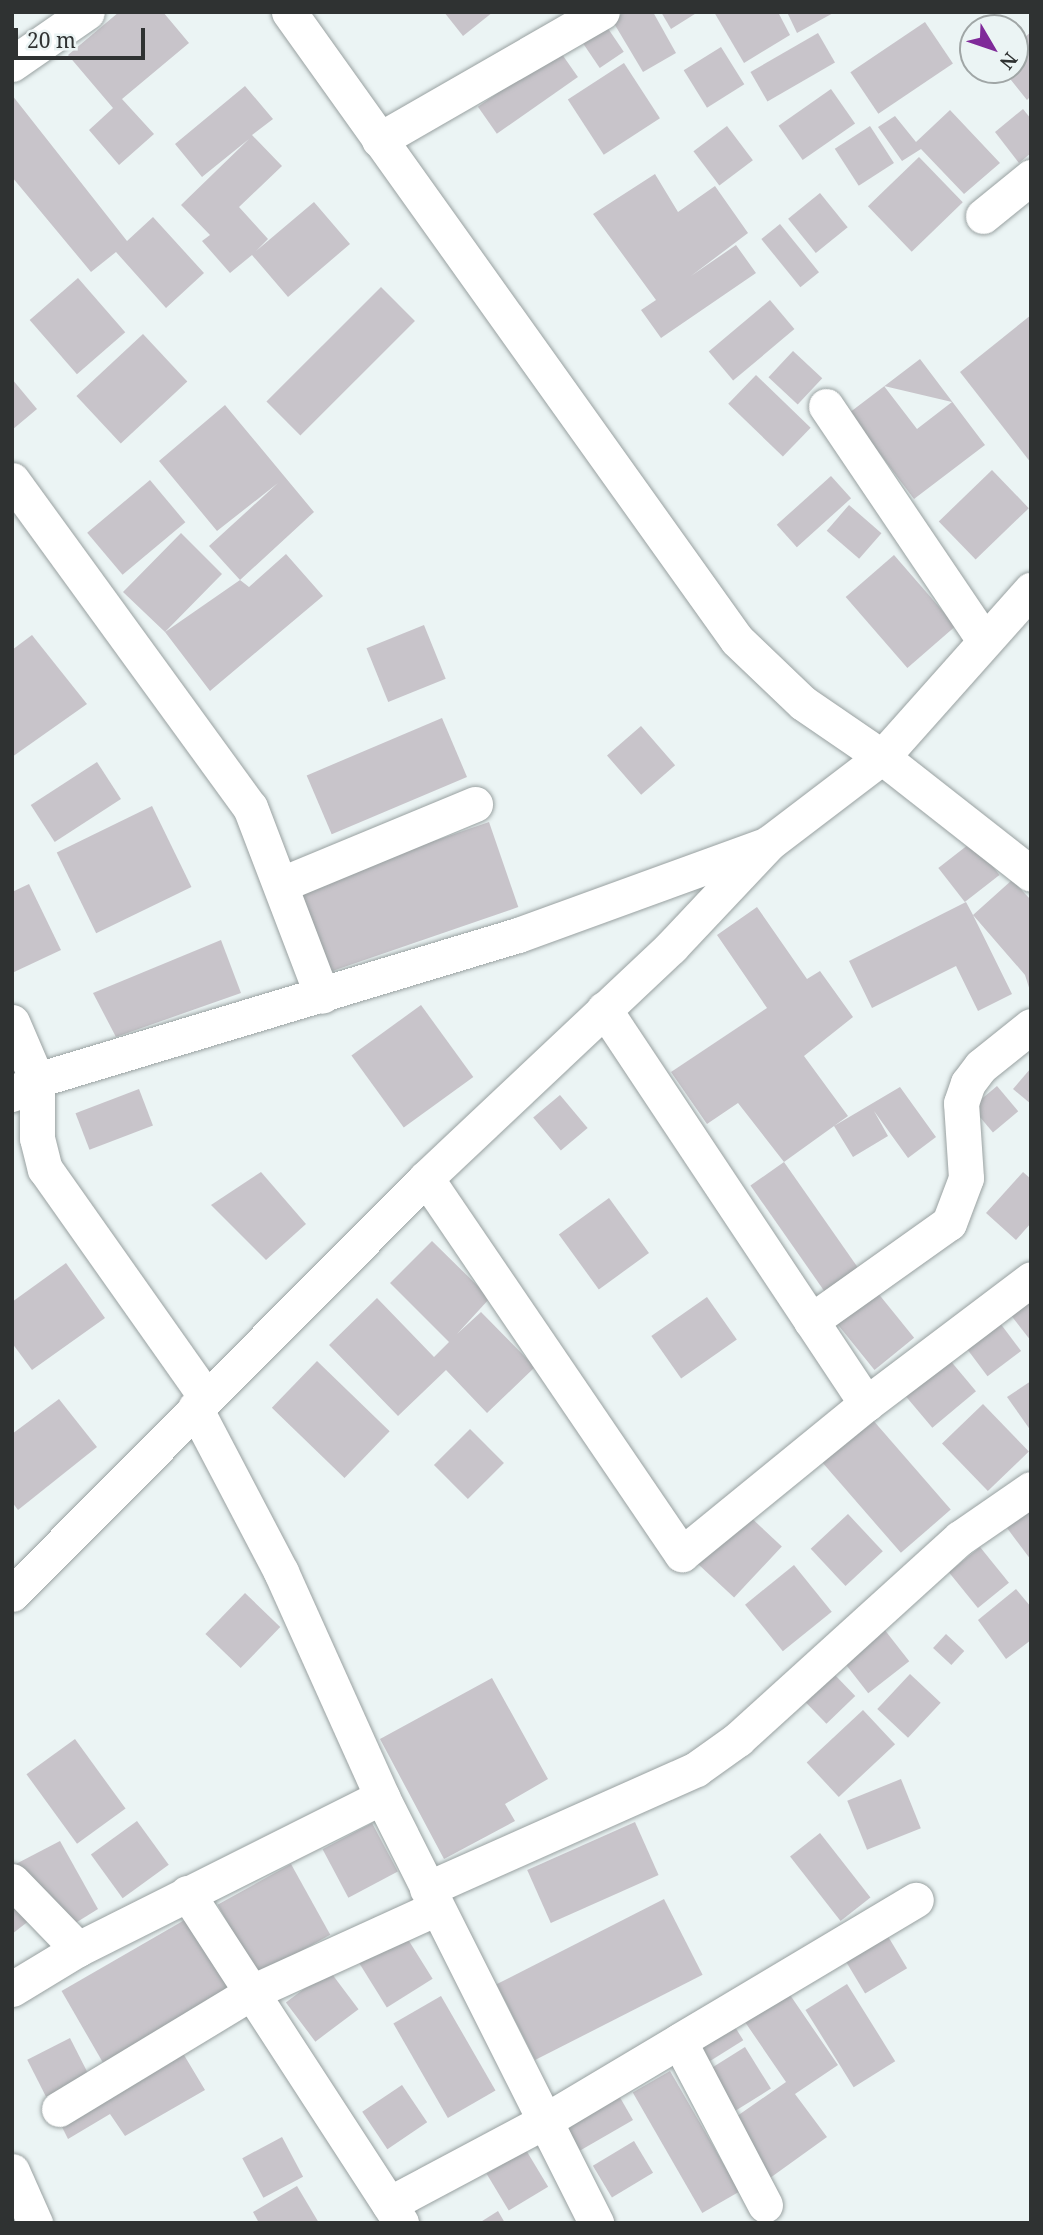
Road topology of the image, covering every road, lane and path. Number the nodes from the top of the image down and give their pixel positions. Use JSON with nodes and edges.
{"nodes":[{"id":1,"x":88,"y":12,"type":"edge"},
{"id":2,"x":289,"y":12,"type":"edge"},
{"id":3,"x":602,"y":12,"type":"edge"},
{"id":4,"x":12,"y":64,"type":"edge"},
{"id":5,"x":379,"y":140,"type":"junction"},
{"id":6,"x":1031,"y":177,"type":"edge"},
{"id":7,"x":983,"y":216,"type":"dead end"},
{"id":8,"x":826,"y":406,"type":"dead end"},
{"id":9,"x":12,"y":480,"type":"edge"},
{"id":10,"x":1031,"y":590,"type":"edge"},
{"id":11,"x":984,"y":640,"type":"junction"},
{"id":12,"x":882,"y":757,"type":"junction"},
{"id":13,"x":475,"y":804,"type":"dead end"},
{"id":14,"x":769,"y":843,"type":"junction"},
{"id":15,"x":1031,"y":874,"type":"edge"},
{"id":16,"x":282,"y":884,"type":"junction"},
{"id":17,"x":322,"y":996,"type":"junction"},
{"id":18,"x":604,"y":1009,"type":"junction"},
{"id":19,"x":12,"y":1022,"type":"edge"},
{"id":20,"x":1031,"y":1026,"type":"edge"},
{"id":21,"x":24,"y":1087,"type":"edge"},
{"id":22,"x":426,"y":1178,"type":"junction"},
{"id":23,"x":1031,"y":1279,"type":"edge"},
{"id":24,"x":811,"y":1321,"type":"junction"},
{"id":25,"x":200,"y":1402,"type":"junction"},
{"id":26,"x":866,"y":1404,"type":"junction"},
{"id":27,"x":1031,"y":1489,"type":"edge"},
{"id":28,"x":12,"y":1593,"type":"edge"},
{"id":29,"x":382,"y":1797,"type":"junction"},
{"id":30,"x":12,"y":1881,"type":"edge"},
{"id":31,"x":187,"y":1893,"type":"junction"},
{"id":32,"x":431,"y":1898,"type":"junction"},
{"id":33,"x":916,"y":1900,"type":"dead end"},
{"id":34,"x":78,"y":1949,"type":"junction"},
{"id":35,"x":12,"y":1989,"type":"edge"},
{"id":36,"x":252,"y":1992,"type":"junction"},
{"id":37,"x":679,"y":2041,"type":"junction"},
{"id":38,"x":59,"y":2109,"type":"dead end"},
{"id":39,"x":542,"y":2122,"type":"junction"},
{"id":40,"x":12,"y":2171,"type":"edge"},
{"id":41,"x":765,"y":2205,"type":"dead end"},
{"id":42,"x":395,"y":2213,"type":"edge"},
{"id":43,"x":35,"y":2223,"type":"edge"},
{"id":44,"x":596,"y":2223,"type":"edge"}],
"edges":[{"from":1,"to":4,"type":"street"},
{"from":2,"to":5,"type":"street"},
{"from":3,"to":5,"type":"street"},
{"from":5,"to":12,"type":"street"},
{"from":6,"to":7,"type":"street"},
{"from":8,"to":11,"type":"street"},
{"from":9,"to":16,"type":"street"},
{"from":10,"to":11,"type":"street"},
{"from":11,"to":12,"type":"street"},
{"from":12,"to":14,"type":"street"},
{"from":12,"to":15,"type":"street"},
{"from":13,"to":16,"type":"street"},
{"from":14,"to":17,"type":"street"},
{"from":14,"to":18,"type":"street"},
{"from":16,"to":17,"type":"street"},
{"from":17,"to":21,"type":"street"},
{"from":18,"to":22,"type":"street"},
{"from":18,"to":24,"type":"street"},
{"from":19,"to":21,"type":"street"},
{"from":20,"to":24,"type":"street"},
{"from":21,"to":25,"type":"street"},
{"from":22,"to":25,"type":"street"},
{"from":22,"to":26,"type":"street"},
{"from":23,"to":26,"type":"street"},
{"from":24,"to":26,"type":"street"},
{"from":25,"to":28,"type":"street"},
{"from":25,"to":29,"type":"street"},
{"from":27,"to":32,"type":"street"},
{"from":29,"to":31,"type":"street"},
{"from":29,"to":32,"type":"street"},
{"from":30,"to":34,"type":"street"},
{"from":31,"to":34,"type":"street"},
{"from":31,"to":36,"type":"street"},
{"from":32,"to":36,"type":"street"},
{"from":32,"to":39,"type":"street"},
{"from":33,"to":37,"type":"street"},
{"from":34,"to":35,"type":"street"},
{"from":36,"to":38,"type":"street"},
{"from":36,"to":42,"type":"street"},
{"from":37,"to":39,"type":"street"},
{"from":37,"to":41,"type":"street"},
{"from":39,"to":42,"type":"street"},
{"from":39,"to":44,"type":"street"},
{"from":40,"to":43,"type":"street"}]}
